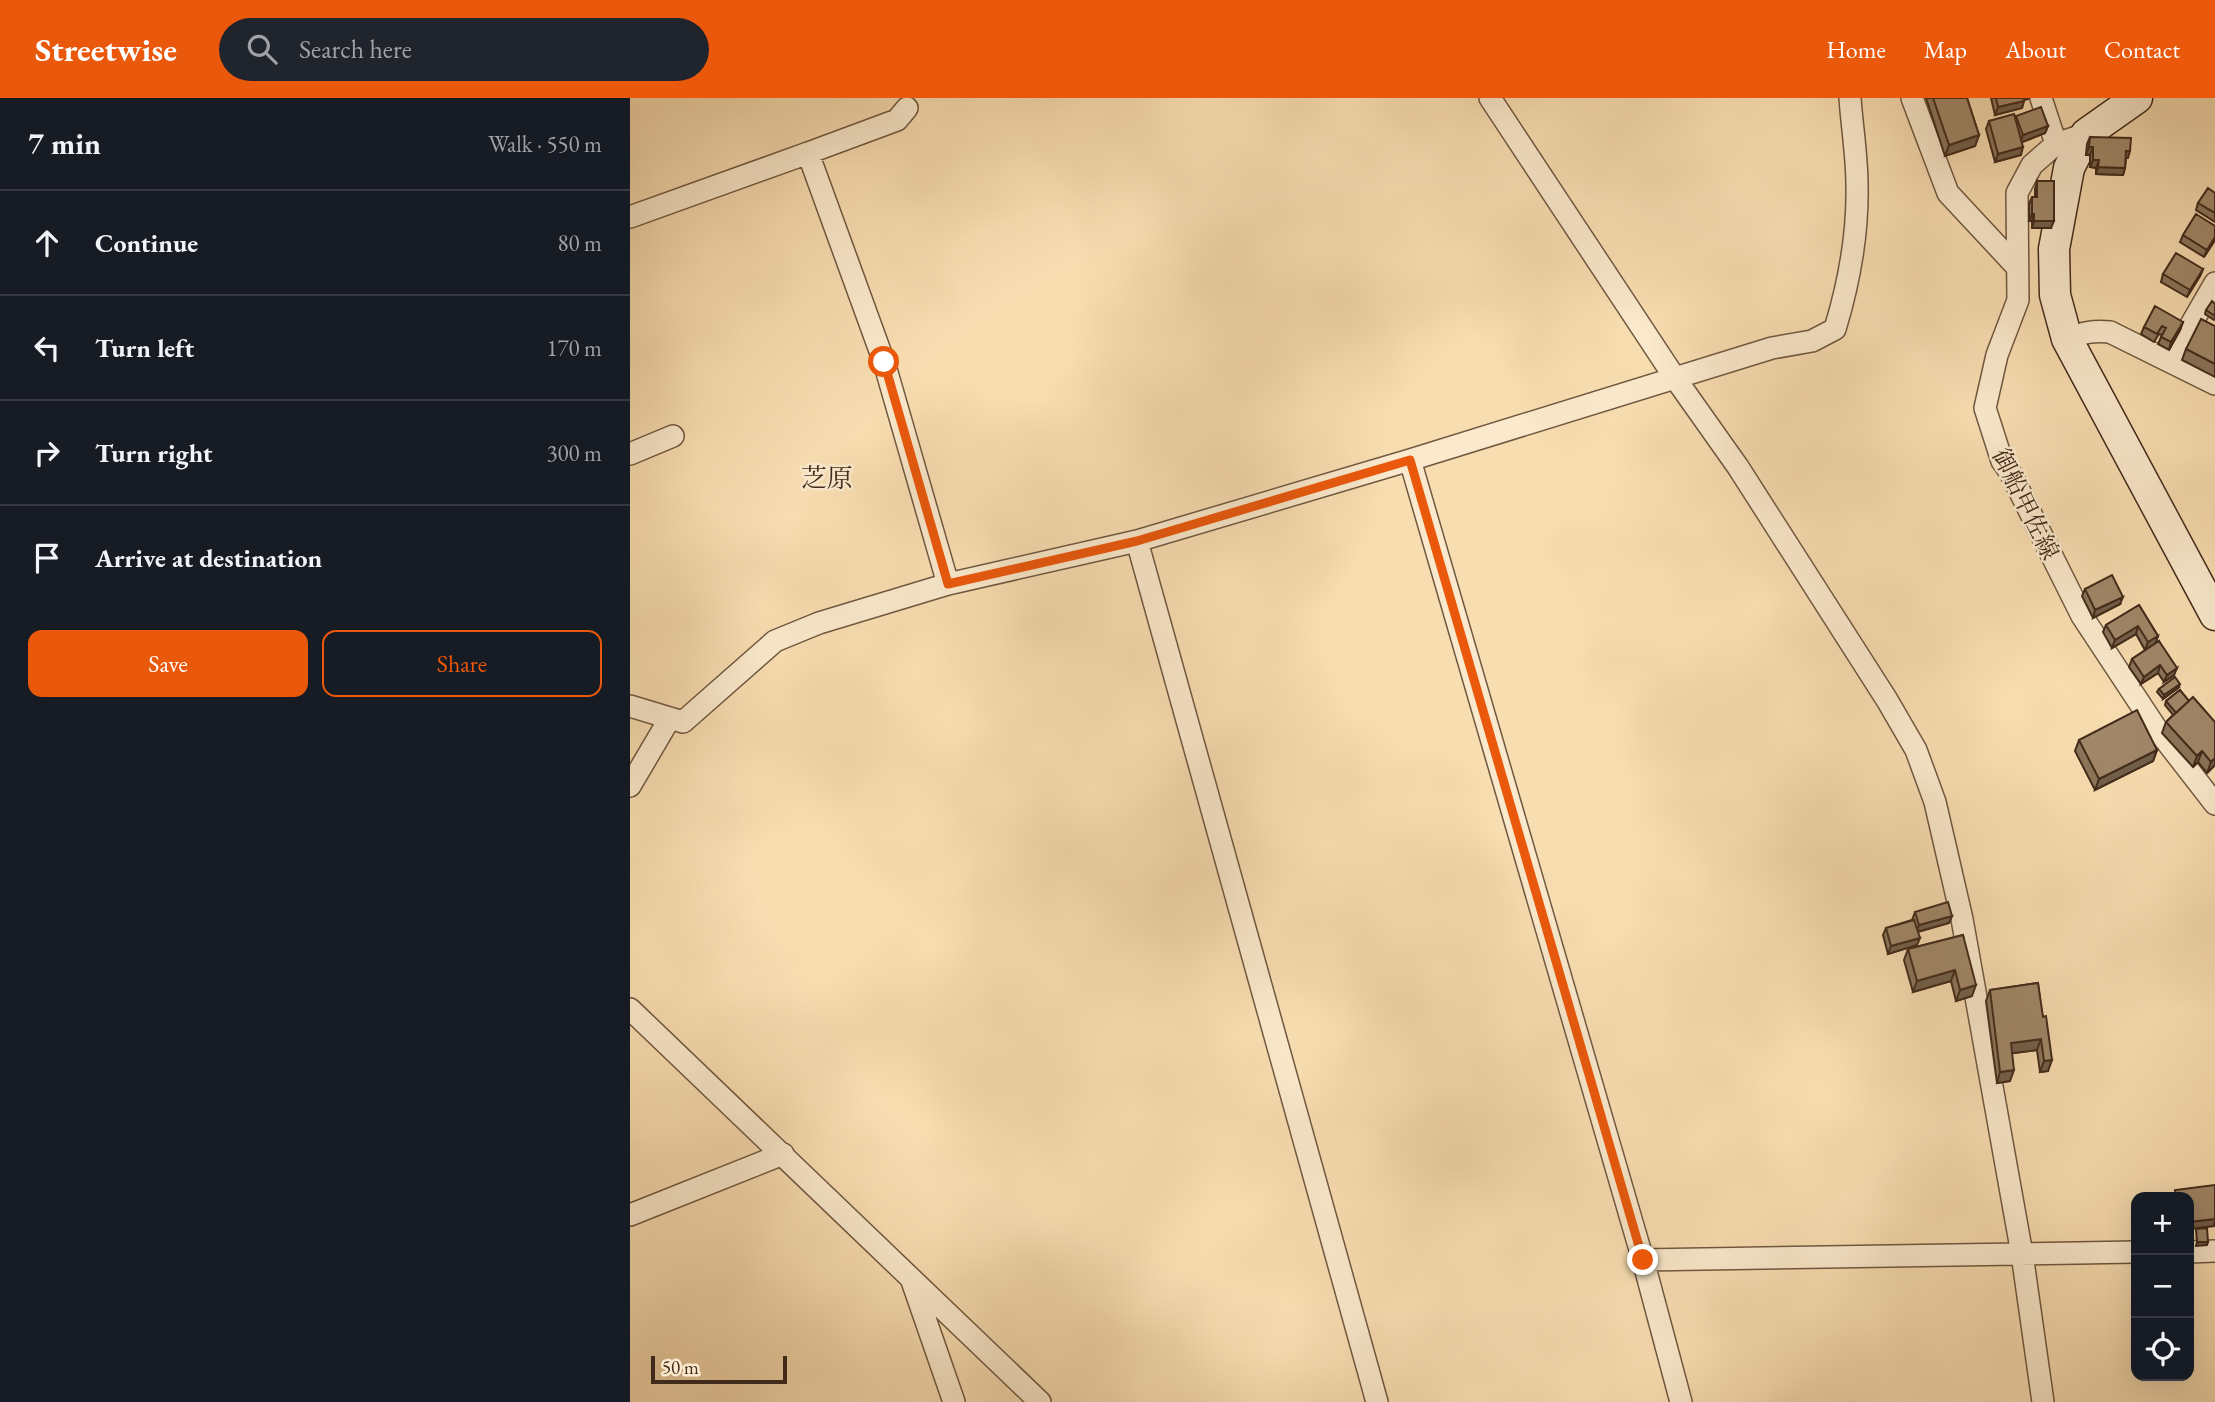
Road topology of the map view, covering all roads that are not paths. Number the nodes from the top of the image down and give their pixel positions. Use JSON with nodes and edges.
{"nodes":[{"id":1,"x":1490,"y":98,"type":"edge"},
{"id":2,"x":1850,"y":98,"type":"edge"},
{"id":3,"x":1912,"y":98,"type":"edge"},
{"id":4,"x":2041,"y":98,"type":"edge"},
{"id":5,"x":2137,"y":98,"type":"edge"},
{"id":6,"x":902,"y":114,"type":"dead end"},
{"id":7,"x":2086,"y":134,"type":"junction"},
{"id":8,"x":2056,"y":144,"type":"junction"},
{"id":9,"x":808,"y":153,"type":"junction"},
{"id":10,"x":630,"y":217,"type":"edge"},
{"id":11,"x":2054,"y":261,"type":"junction"},
{"id":12,"x":2016,"y":262,"type":"junction"},
{"id":13,"x":2215,"y":283,"type":"edge"},
{"id":14,"x":2067,"y":339,"type":"junction"},
{"id":15,"x":2169,"y":361,"type":"junction"},
{"id":16,"x":1675,"y":378,"type":"junction"},
{"id":17,"x":2215,"y":384,"type":"edge"},
{"id":18,"x":673,"y":436,"type":"dead end"},
{"id":19,"x":630,"y":454,"type":"edge"},
{"id":20,"x":1410,"y":460,"type":"junction"},
{"id":21,"x":1137,"y":541,"type":"junction"},
{"id":22,"x":948,"y":584,"type":"junction"},
{"id":23,"x":2215,"y":615,"type":"edge"},
{"id":24,"x":630,"y":706,"type":"edge"},
{"id":25,"x":670,"y":718,"type":"junction"},
{"id":26,"x":630,"y":786,"type":"edge"},
{"id":27,"x":2215,"y":804,"type":"edge"},
{"id":28,"x":630,"y":1009,"type":"edge"},
{"id":29,"x":783,"y":1154,"type":"junction"},
{"id":30,"x":630,"y":1215,"type":"edge"},
{"id":31,"x":2215,"y":1251,"type":"edge"},
{"id":32,"x":2131,"y":1252,"type":"edge"},
{"id":33,"x":2194,"y":1252,"type":"edge"},
{"id":34,"x":2022,"y":1254,"type":"junction"},
{"id":35,"x":1643,"y":1260,"type":"junction"},
{"id":36,"x":912,"y":1279,"type":"junction"},
{"id":37,"x":954,"y":1402,"type":"edge"},
{"id":38,"x":1040,"y":1402,"type":"edge"},
{"id":39,"x":1377,"y":1402,"type":"edge"},
{"id":40,"x":1681,"y":1402,"type":"edge"},
{"id":41,"x":2043,"y":1402,"type":"edge"}],
"edges":[{"from":1,"to":16,"type":"street"},
{"from":2,"to":16,"type":"street"},
{"from":3,"to":12,"type":"street"},
{"from":4,"to":8,"type":"street"},
{"from":5,"to":7,"type":"main road","name":"御船甲佐線"},
{"from":6,"to":9,"type":"street"},
{"from":7,"to":8,"type":"street","name":"御船甲佐線"},
{"from":7,"to":11,"type":"main road"},
{"from":8,"to":12,"type":"street","name":"御船甲佐線"},
{"from":9,"to":10,"type":"street"},
{"from":9,"to":22,"type":"street"},
{"from":11,"to":12,"type":"street"},
{"from":11,"to":14,"type":"main road"},
{"from":12,"to":27,"type":"street","name":"御船甲佐線"},
{"from":13,"to":15,"type":"street"},
{"from":14,"to":15,"type":"street"},
{"from":14,"to":23,"type":"main road"},
{"from":15,"to":17,"type":"street"},
{"from":16,"to":20,"type":"street"},
{"from":16,"to":34,"type":"street"},
{"from":18,"to":19,"type":"street"},
{"from":20,"to":21,"type":"street"},
{"from":20,"to":35,"type":"street"},
{"from":21,"to":22,"type":"street"},
{"from":21,"to":39,"type":"street"},
{"from":22,"to":25,"type":"street"},
{"from":24,"to":25,"type":"street"},
{"from":25,"to":26,"type":"street"},
{"from":28,"to":29,"type":"street"},
{"from":29,"to":30,"type":"street"},
{"from":29,"to":36,"type":"street"},
{"from":31,"to":33,"type":"street"},
{"from":32,"to":34,"type":"street"},
{"from":34,"to":35,"type":"street"},
{"from":34,"to":41,"type":"street"},
{"from":35,"to":40,"type":"street"},
{"from":36,"to":37,"type":"street"},
{"from":36,"to":38,"type":"street"}]}
